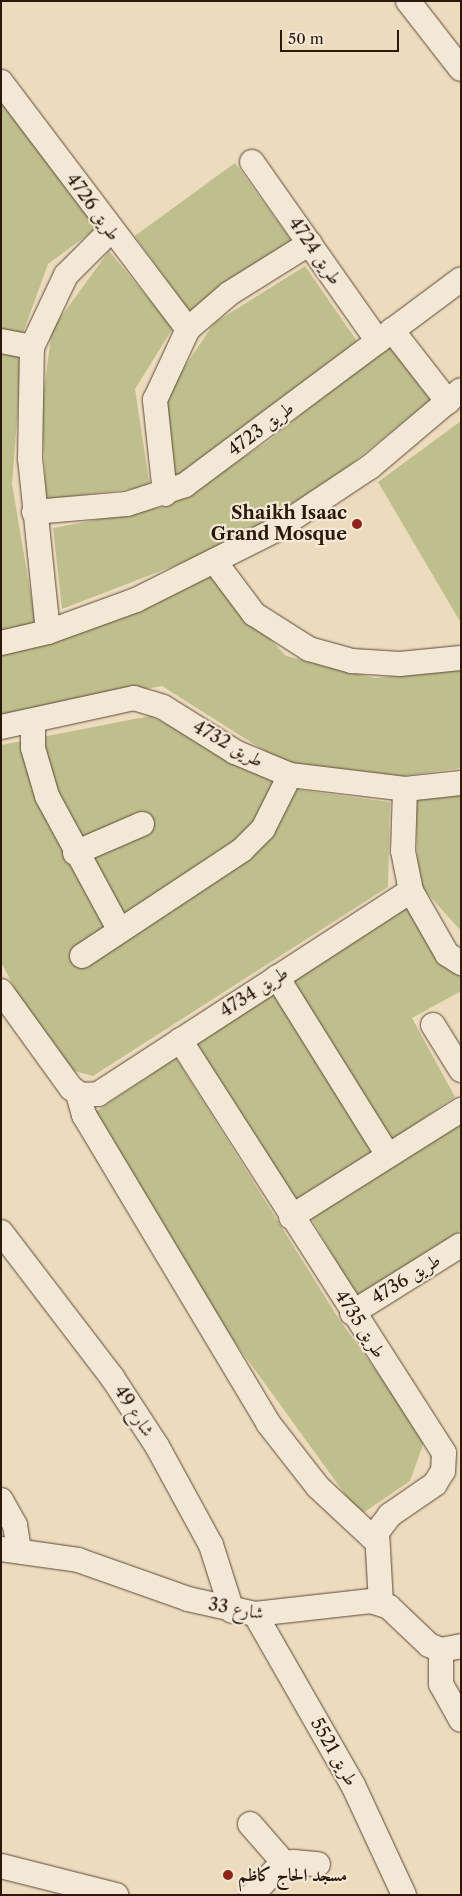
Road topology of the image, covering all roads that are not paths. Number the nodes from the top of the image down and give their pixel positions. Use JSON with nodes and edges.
{"nodes":[{"id":1,"x":408,"y":1,"type":"edge"},
{"id":2,"x":458,"y":59,"type":"edge"},
{"id":3,"x":1,"y":82,"type":"edge"},
{"id":4,"x":252,"y":162,"type":"dead end"},
{"id":5,"x":110,"y":231,"type":"junction"},
{"id":6,"x":310,"y":242,"type":"junction"},
{"id":7,"x":461,"y":279,"type":"edge"},
{"id":8,"x":188,"y":329,"type":"junction"},
{"id":9,"x":385,"y":335,"type":"junction"},
{"id":10,"x":1,"y":341,"type":"edge"},
{"id":11,"x":32,"y":347,"type":"junction"},
{"id":12,"x":454,"y":396,"type":"edge"},
{"id":13,"x":166,"y":494,"type":"junction"},
{"id":14,"x":34,"y":512,"type":"junction"},
{"id":15,"x":215,"y":562,"type":"junction"},
{"id":16,"x":48,"y":632,"type":"junction"},
{"id":17,"x":1,"y":643,"type":"edge"},
{"id":18,"x":461,"y":658,"type":"edge"},
{"id":19,"x":33,"y":722,"type":"junction"},
{"id":20,"x":1,"y":727,"type":"edge"},
{"id":21,"x":290,"y":775,"type":"junction"},
{"id":22,"x":461,"y":784,"type":"edge"},
{"id":23,"x":405,"y":789,"type":"junction"},
{"id":24,"x":142,"y":824,"type":"dead end"},
{"id":25,"x":75,"y":853,"type":"junction"},
{"id":26,"x":411,"y":891,"type":"junction"},
{"id":27,"x":120,"y":931,"type":"junction"},
{"id":28,"x":82,"y":956,"type":"dead end"},
{"id":29,"x":461,"y":963,"type":"edge"},
{"id":30,"x":277,"y":977,"type":"junction"},
{"id":31,"x":1,"y":991,"type":"edge"},
{"id":32,"x":433,"y":1025,"type":"dead end"},
{"id":33,"x":180,"y":1040,"type":"junction"},
{"id":34,"x":461,"y":1070,"type":"edge"},
{"id":35,"x":88,"y":1094,"type":"junction"},
{"id":36,"x":461,"y":1110,"type":"edge"},
{"id":37,"x":387,"y":1154,"type":"junction"},
{"id":38,"x":291,"y":1216,"type":"junction"},
{"id":39,"x":1,"y":1232,"type":"edge"},
{"id":40,"x":461,"y":1245,"type":"edge"},
{"id":41,"x":352,"y":1313,"type":"junction"},
{"id":42,"x":1,"y":1500,"type":"edge"},
{"id":43,"x":377,"y":1542,"type":"junction"},
{"id":44,"x":10,"y":1550,"type":"edge"},
{"id":45,"x":381,"y":1603,"type":"junction"},
{"id":46,"x":243,"y":1613,"type":"junction"},
{"id":47,"x":451,"y":1648,"type":"edge"},
{"id":48,"x":461,"y":1720,"type":"edge"},
{"id":49,"x":250,"y":1824,"type":"dead end"},
{"id":50,"x":285,"y":1864,"type":"junction"},
{"id":51,"x":318,"y":1864,"type":"dead end"},
{"id":52,"x":1,"y":1866,"type":"edge"},
{"id":53,"x":106,"y":1894,"type":"edge"},
{"id":54,"x":252,"y":1895,"type":"edge"},
{"id":55,"x":404,"y":1895,"type":"edge"}],
"edges":[{"from":1,"to":2,"type":"street"},
{"from":3,"to":5,"type":"street","name":"طريق 4726"},
{"from":4,"to":6,"type":"street","name":"طريق 4724"},
{"from":5,"to":8,"type":"street","name":"طريق 4726"},
{"from":5,"to":11,"type":"street"},
{"from":6,"to":8,"type":"street"},
{"from":6,"to":9,"type":"street","name":"طريق 4724"},
{"from":7,"to":9,"type":"street","name":"طريق 4723"},
{"from":8,"to":13,"type":"street"},
{"from":9,"to":12,"type":"street","name":"طريق 4724"},
{"from":9,"to":13,"type":"street","name":"طريق 4723"},
{"from":10,"to":11,"type":"street"},
{"from":11,"to":14,"type":"street"},
{"from":12,"to":15,"type":"street"},
{"from":13,"to":14,"type":"street","name":"طريق 4723"},
{"from":14,"to":16,"type":"street"},
{"from":15,"to":16,"type":"street"},
{"from":15,"to":18,"type":"street"},
{"from":16,"to":17,"type":"street"},
{"from":19,"to":20,"type":"street","name":"طريق 4732"},
{"from":19,"to":21,"type":"street","name":"طريق 4732"},
{"from":19,"to":25,"type":"street"},
{"from":21,"to":23,"type":"street","name":"طريق 4732"},
{"from":21,"to":27,"type":"street"},
{"from":22,"to":23,"type":"street","name":"طريق 4732"},
{"from":23,"to":26,"type":"street"},
{"from":24,"to":25,"type":"street"},
{"from":25,"to":27,"type":"street"},
{"from":26,"to":29,"type":"street"},
{"from":26,"to":30,"type":"street","name":"طريق 4734"},
{"from":27,"to":28,"type":"street"},
{"from":30,"to":33,"type":"street","name":"طريق 4734"},
{"from":30,"to":37,"type":"street"},
{"from":31,"to":35,"type":"street"},
{"from":32,"to":34,"type":"street"},
{"from":33,"to":35,"type":"street","name":"طريق 4734"},
{"from":33,"to":38,"type":"street","name":"طريق 4735"},
{"from":35,"to":43,"type":"street"},
{"from":36,"to":37,"type":"street"},
{"from":37,"to":38,"type":"street"},
{"from":38,"to":41,"type":"street","name":"طريق 4735"},
{"from":39,"to":46,"type":"street","name":"شارع 49"},
{"from":40,"to":41,"type":"street","name":"طريق 4736"},
{"from":41,"to":43,"type":"street","name":"طريق 4735"},
{"from":42,"to":44,"type":"street"},
{"from":43,"to":45,"type":"street","name":"طريق 4735"},
{"from":44,"to":46,"type":"street","name":"شارع 33"},
{"from":45,"to":46,"type":"street","name":"شارع 33"},
{"from":45,"to":47,"type":"street"},
{"from":46,"to":55,"type":"street","name":"طريق 5521"},
{"from":47,"to":48,"type":"street"},
{"from":49,"to":50,"type":"street"},
{"from":50,"to":51,"type":"street"},
{"from":50,"to":54,"type":"street"},
{"from":52,"to":53,"type":"street"}]}
